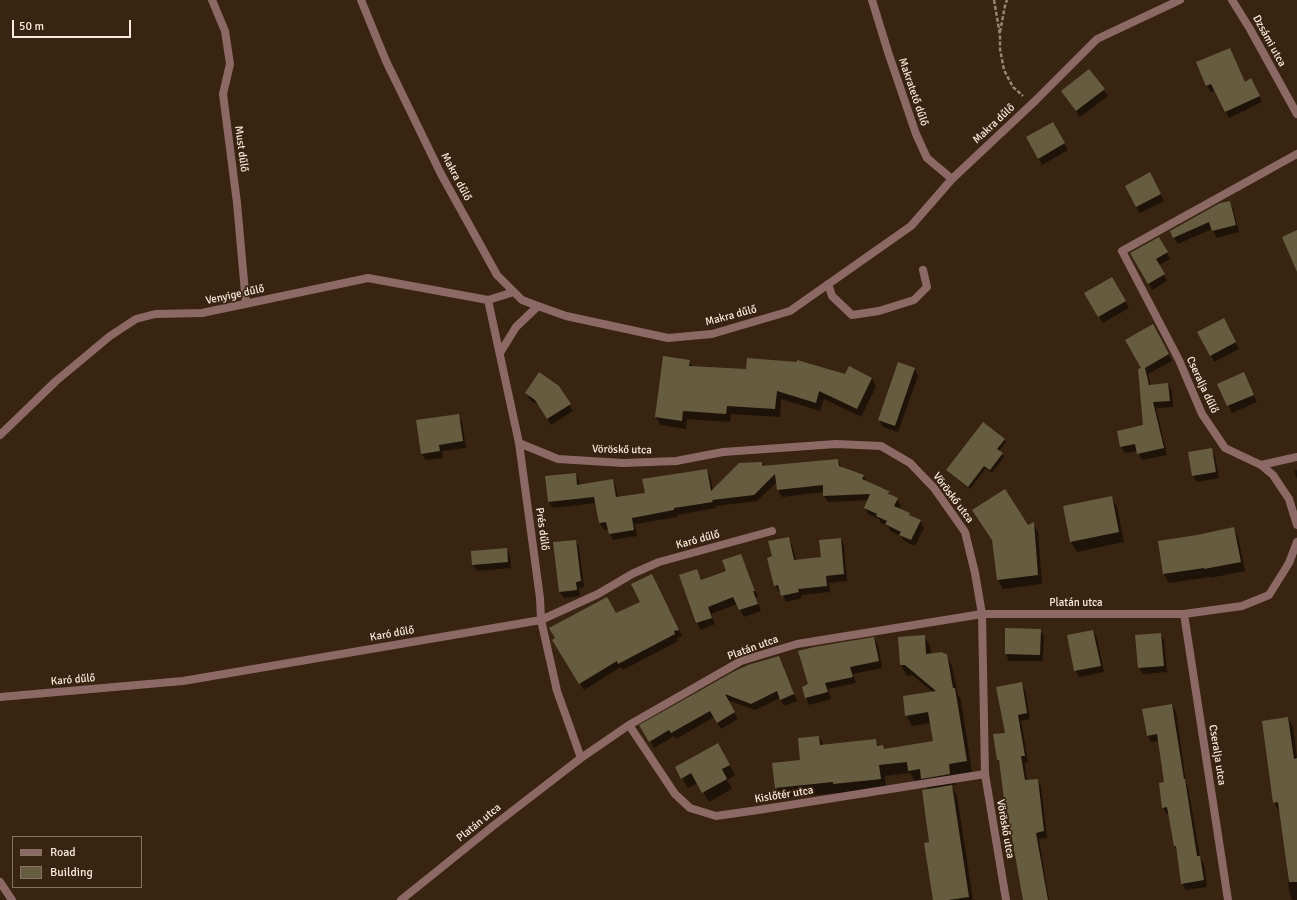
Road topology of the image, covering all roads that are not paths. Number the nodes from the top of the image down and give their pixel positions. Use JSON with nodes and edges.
{"nodes":[{"id":1,"x":212,"y":0,"type":"edge"},
{"id":2,"x":361,"y":0,"type":"edge"},
{"id":3,"x":872,"y":0,"type":"edge"},
{"id":4,"x":1180,"y":0,"type":"edge"},
{"id":5,"x":1232,"y":0,"type":"edge"},
{"id":6,"x":1297,"y":114,"type":"edge"},
{"id":7,"x":1297,"y":154,"type":"edge"},
{"id":8,"x":952,"y":179,"type":"junction"},
{"id":9,"x":923,"y":270,"type":"dead end"},
{"id":10,"x":828,"y":284,"type":"junction"},
{"id":11,"x":514,"y":292,"type":"junction"},
{"id":12,"x":488,"y":300,"type":"junction"},
{"id":13,"x":246,"y":304,"type":"junction"},
{"id":14,"x":538,"y":306,"type":"junction"},
{"id":15,"x":500,"y":353,"type":"junction"},
{"id":16,"x":0,"y":435,"type":"edge"},
{"id":17,"x":519,"y":443,"type":"junction"},
{"id":18,"x":1297,"y":457,"type":"edge"},
{"id":19,"x":1261,"y":465,"type":"junction"},
{"id":20,"x":1297,"y":525,"type":"edge"},
{"id":21,"x":772,"y":531,"type":"dead end"},
{"id":22,"x":1297,"y":542,"type":"edge"},
{"id":23,"x":982,"y":614,"type":"junction"},
{"id":24,"x":1184,"y":614,"type":"junction"},
{"id":25,"x":540,"y":620,"type":"junction"},
{"id":26,"x":0,"y":697,"type":"edge"},
{"id":27,"x":629,"y":725,"type":"junction"},
{"id":28,"x":581,"y":758,"type":"junction"},
{"id":29,"x":985,"y":774,"type":"junction"},
{"id":30,"x":0,"y":882,"type":"edge"},
{"id":31,"x":12,"y":900,"type":"edge"},
{"id":32,"x":401,"y":900,"type":"edge"},
{"id":33,"x":1006,"y":900,"type":"edge"},
{"id":34,"x":1228,"y":900,"type":"edge"}],
"edges":[{"from":1,"to":13,"type":"street","name":"Must dűlő"},
{"from":2,"to":11,"type":"street","name":"Makra dűlő"},
{"from":3,"to":8,"type":"street","name":"Makratető dűlő"},
{"from":4,"to":8,"type":"street","name":"Makra dűlő"},
{"from":5,"to":6,"type":"street","name":"Dzsámi utca"},
{"from":7,"to":19,"type":"street","name":"Cseralja dűlő"},
{"from":8,"to":10,"type":"street","name":"Makra dűlő"},
{"from":9,"to":10,"type":"street"},
{"from":10,"to":14,"type":"street","name":"Makra dűlő"},
{"from":11,"to":12,"type":"street","name":"Venyige dűlő"},
{"from":11,"to":14,"type":"street","name":"Makra dűlő"},
{"from":12,"to":13,"type":"street","name":"Venyige dűlő"},
{"from":12,"to":15,"type":"street","name":"Prés dűlő"},
{"from":13,"to":16,"type":"street","name":"Venyige dűlő"},
{"from":14,"to":15,"type":"street"},
{"from":15,"to":17,"type":"street","name":"Prés dűlő"},
{"from":17,"to":23,"type":"street","name":"Vöröskő utca"},
{"from":17,"to":25,"type":"street","name":"Prés dűlő"},
{"from":18,"to":19,"type":"street"},
{"from":19,"to":20,"type":"street","name":"Cseralja dűlő"},
{"from":21,"to":25,"type":"street","name":"Karó dűlő"},
{"from":22,"to":24,"type":"street"},
{"from":23,"to":24,"type":"street","name":"Platán utca"},
{"from":23,"to":27,"type":"street","name":"Platán utca"},
{"from":23,"to":29,"type":"street","name":"Vöröskő utca"},
{"from":24,"to":34,"type":"street","name":"Cseralja utca"},
{"from":25,"to":26,"type":"street","name":"Karó dűlő"},
{"from":25,"to":28,"type":"street","name":"Prés dűlő"},
{"from":27,"to":28,"type":"street","name":"Platán utca"},
{"from":27,"to":29,"type":"street","name":"Kislőtér utca"},
{"from":28,"to":32,"type":"street","name":"Platán utca"},
{"from":29,"to":33,"type":"street","name":"Vöröskő utca"},
{"from":30,"to":31,"type":"street"}]}
